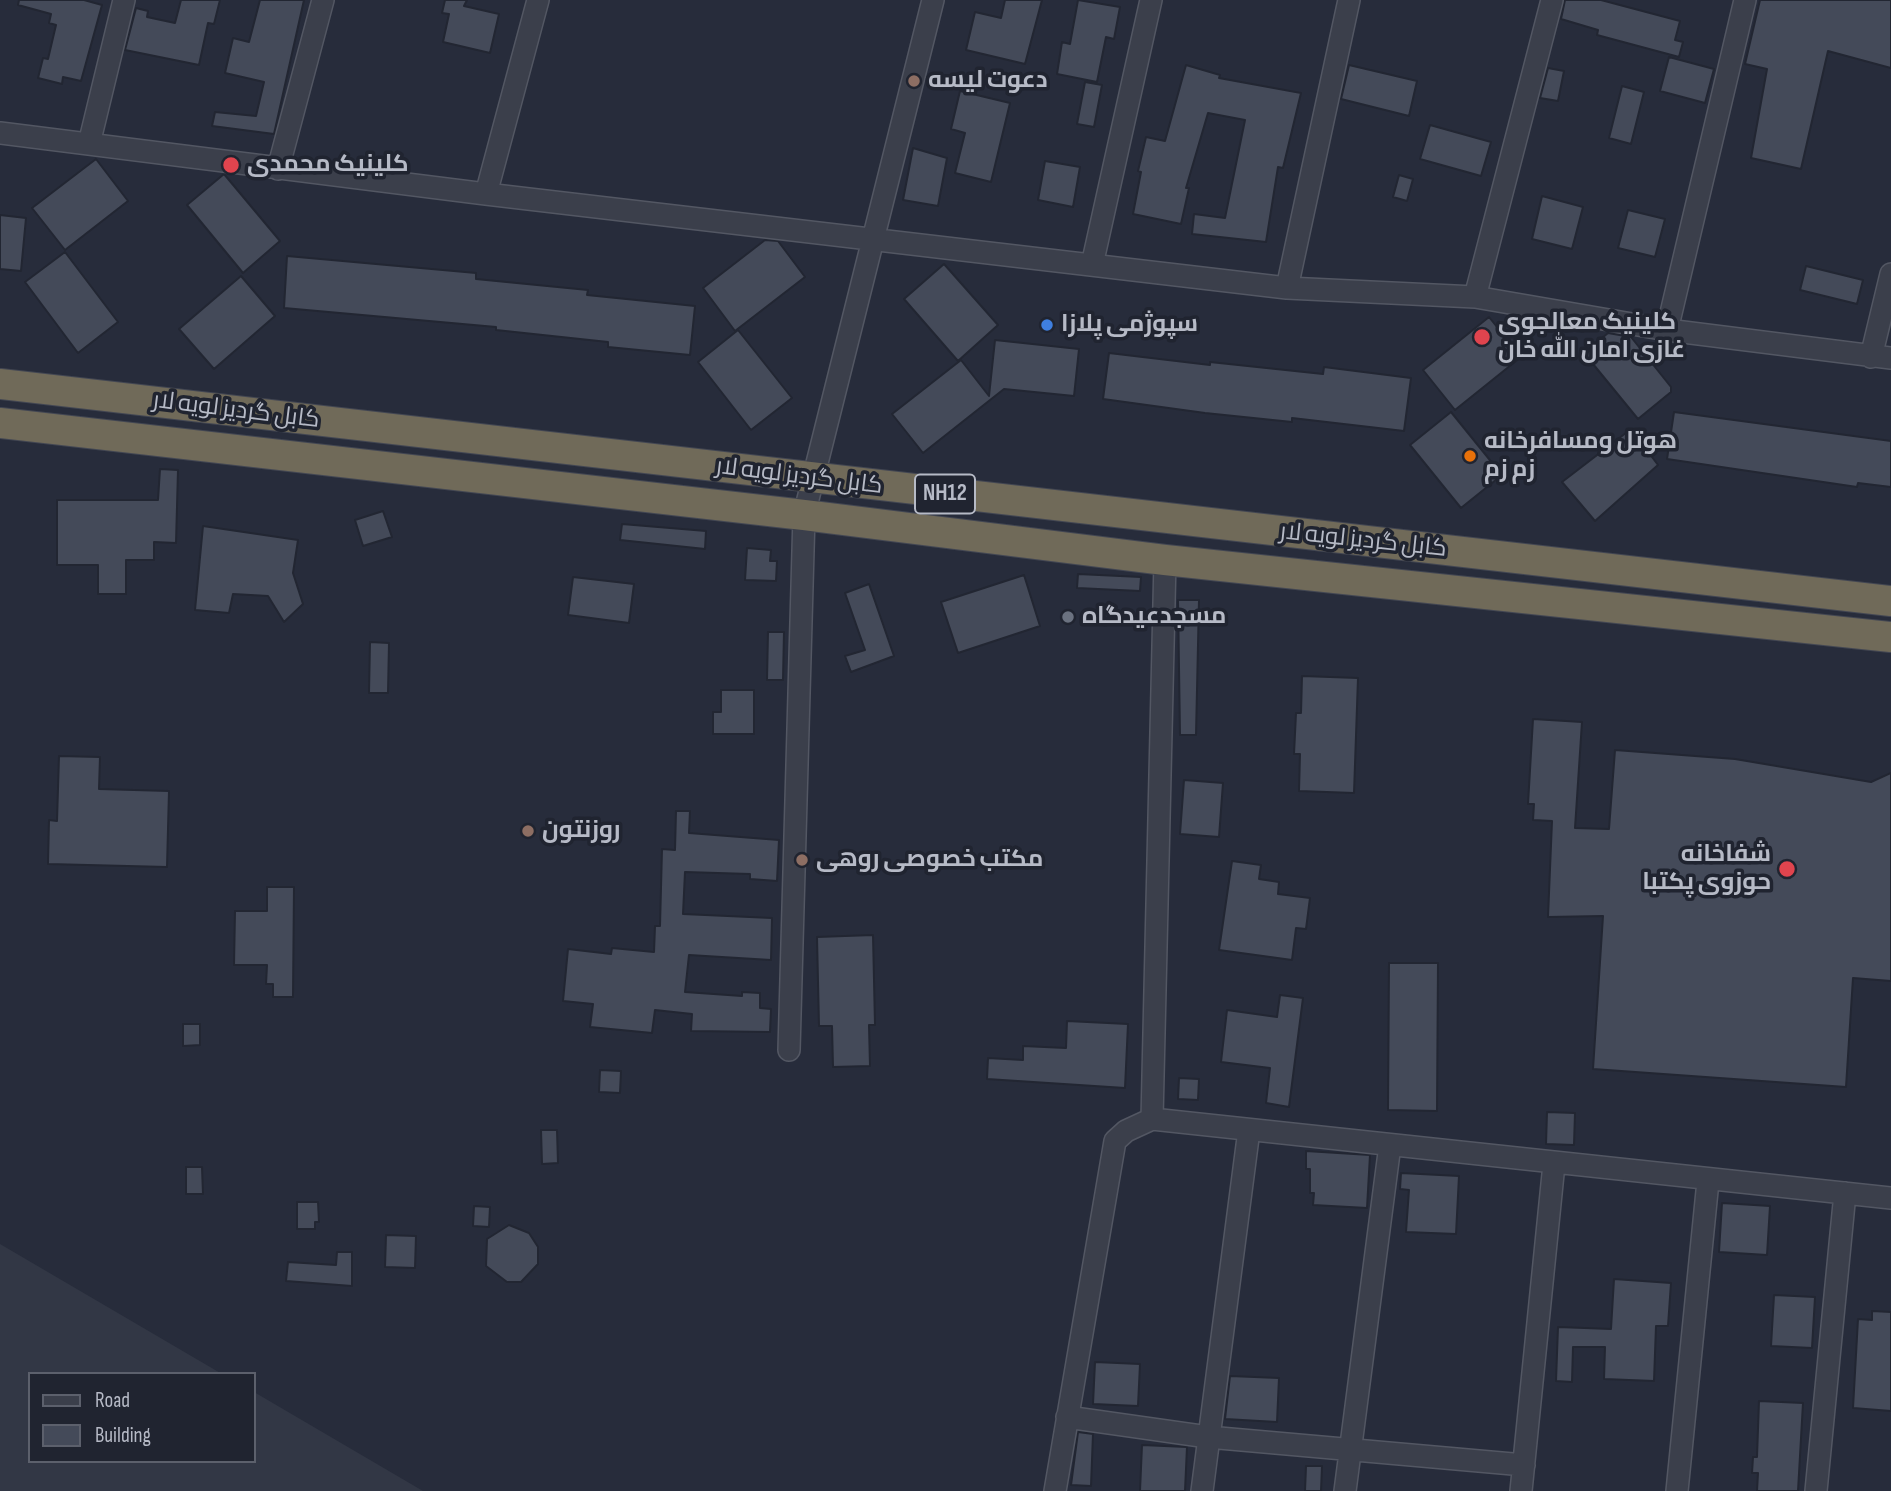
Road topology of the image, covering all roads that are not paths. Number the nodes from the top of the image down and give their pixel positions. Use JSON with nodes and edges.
{"nodes":[{"id":1,"x":124,"y":0,"type":"edge"},
{"id":2,"x":323,"y":0,"type":"edge"},
{"id":3,"x":538,"y":0,"type":"edge"},
{"id":4,"x":933,"y":0,"type":"edge"},
{"id":5,"x":1150,"y":0,"type":"edge"},
{"id":6,"x":1349,"y":0,"type":"edge"},
{"id":7,"x":1552,"y":0,"type":"edge"},
{"id":8,"x":1745,"y":0,"type":"edge"},
{"id":9,"x":0,"y":133,"type":"edge"},
{"id":10,"x":89,"y":144,"type":"junction"},
{"id":11,"x":278,"y":169,"type":"junction"},
{"id":12,"x":486,"y":194,"type":"junction"},
{"id":13,"x":873,"y":239,"type":"junction"},
{"id":14,"x":1092,"y":265,"type":"junction"},
{"id":15,"x":1891,"y":274,"type":"edge"},
{"id":16,"x":1287,"y":288,"type":"junction"},
{"id":17,"x":1475,"y":297,"type":"junction"},
{"id":18,"x":1667,"y":330,"type":"junction"},
{"id":19,"x":1881,"y":357,"type":"edge"},
{"id":20,"x":0,"y":384,"type":"edge"},
{"id":21,"x":0,"y":423,"type":"edge"},
{"id":22,"x":814,"y":479,"type":"junction"},
{"id":23,"x":804,"y":515,"type":"junction"},
{"id":24,"x":1165,"y":560,"type":"junction"},
{"id":25,"x":1891,"y":601,"type":"edge"},
{"id":26,"x":1891,"y":637,"type":"edge"},
{"id":27,"x":789,"y":1050,"type":"dead end"},
{"id":28,"x":1152,"y":1119,"type":"junction"},
{"id":29,"x":1249,"y":1130,"type":"junction"},
{"id":30,"x":1390,"y":1145,"type":"junction"},
{"id":31,"x":1554,"y":1164,"type":"junction"},
{"id":32,"x":1708,"y":1181,"type":"junction"},
{"id":33,"x":1845,"y":1193,"type":"junction"},
{"id":34,"x":1891,"y":1198,"type":"edge"},
{"id":35,"x":1067,"y":1417,"type":"junction"},
{"id":36,"x":1208,"y":1437,"type":"junction"},
{"id":37,"x":1350,"y":1450,"type":"junction"},
{"id":38,"x":1524,"y":1465,"type":"junction"},
{"id":39,"x":1055,"y":1491,"type":"edge"},
{"id":40,"x":1202,"y":1491,"type":"edge"},
{"id":41,"x":1345,"y":1491,"type":"edge"},
{"id":42,"x":1521,"y":1491,"type":"edge"},
{"id":43,"x":1677,"y":1491,"type":"edge"},
{"id":44,"x":1816,"y":1491,"type":"edge"}],
"edges":[{"from":1,"to":10,"type":"street"},
{"from":2,"to":11,"type":"street"},
{"from":3,"to":12,"type":"street"},
{"from":4,"to":13,"type":"street"},
{"from":5,"to":14,"type":"street"},
{"from":6,"to":16,"type":"street"},
{"from":7,"to":17,"type":"street"},
{"from":8,"to":18,"type":"street"},
{"from":9,"to":10,"type":"street"},
{"from":10,"to":11,"type":"street"},
{"from":11,"to":12,"type":"street"},
{"from":12,"to":13,"type":"street"},
{"from":13,"to":14,"type":"street"},
{"from":13,"to":22,"type":"street"},
{"from":14,"to":16,"type":"street"},
{"from":15,"to":19,"type":"street"},
{"from":16,"to":17,"type":"street"},
{"from":17,"to":18,"type":"street"},
{"from":18,"to":19,"type":"street"},
{"from":20,"to":22,"type":"highway","name":"کابل گردیز لویه لار","number":"NH12"},
{"from":21,"to":23,"type":"highway","name":"کابل گردیز لویه لار","number":"NH12"},
{"from":22,"to":23,"type":"street"},
{"from":22,"to":25,"type":"highway","name":"کابل گردیز لویه لار","number":"NH12"},
{"from":23,"to":24,"type":"highway","name":"کابل گردیز لویه لار","number":"NH12"},
{"from":23,"to":27,"type":"street"},
{"from":24,"to":26,"type":"highway","name":"کابل گردیز لویه لار","number":"NH12"},
{"from":24,"to":28,"type":"street"},
{"from":28,"to":29,"type":"street"},
{"from":28,"to":35,"type":"street"},
{"from":29,"to":30,"type":"street"},
{"from":29,"to":36,"type":"street"},
{"from":30,"to":31,"type":"street"},
{"from":30,"to":37,"type":"street"},
{"from":31,"to":32,"type":"street"},
{"from":31,"to":38,"type":"street"},
{"from":32,"to":33,"type":"street"},
{"from":32,"to":43,"type":"street"},
{"from":33,"to":34,"type":"street"},
{"from":33,"to":44,"type":"street"},
{"from":35,"to":36,"type":"street"},
{"from":35,"to":39,"type":"street"},
{"from":36,"to":37,"type":"street"},
{"from":36,"to":40,"type":"street"},
{"from":37,"to":38,"type":"street"},
{"from":37,"to":41,"type":"street"},
{"from":38,"to":42,"type":"street"}]}
